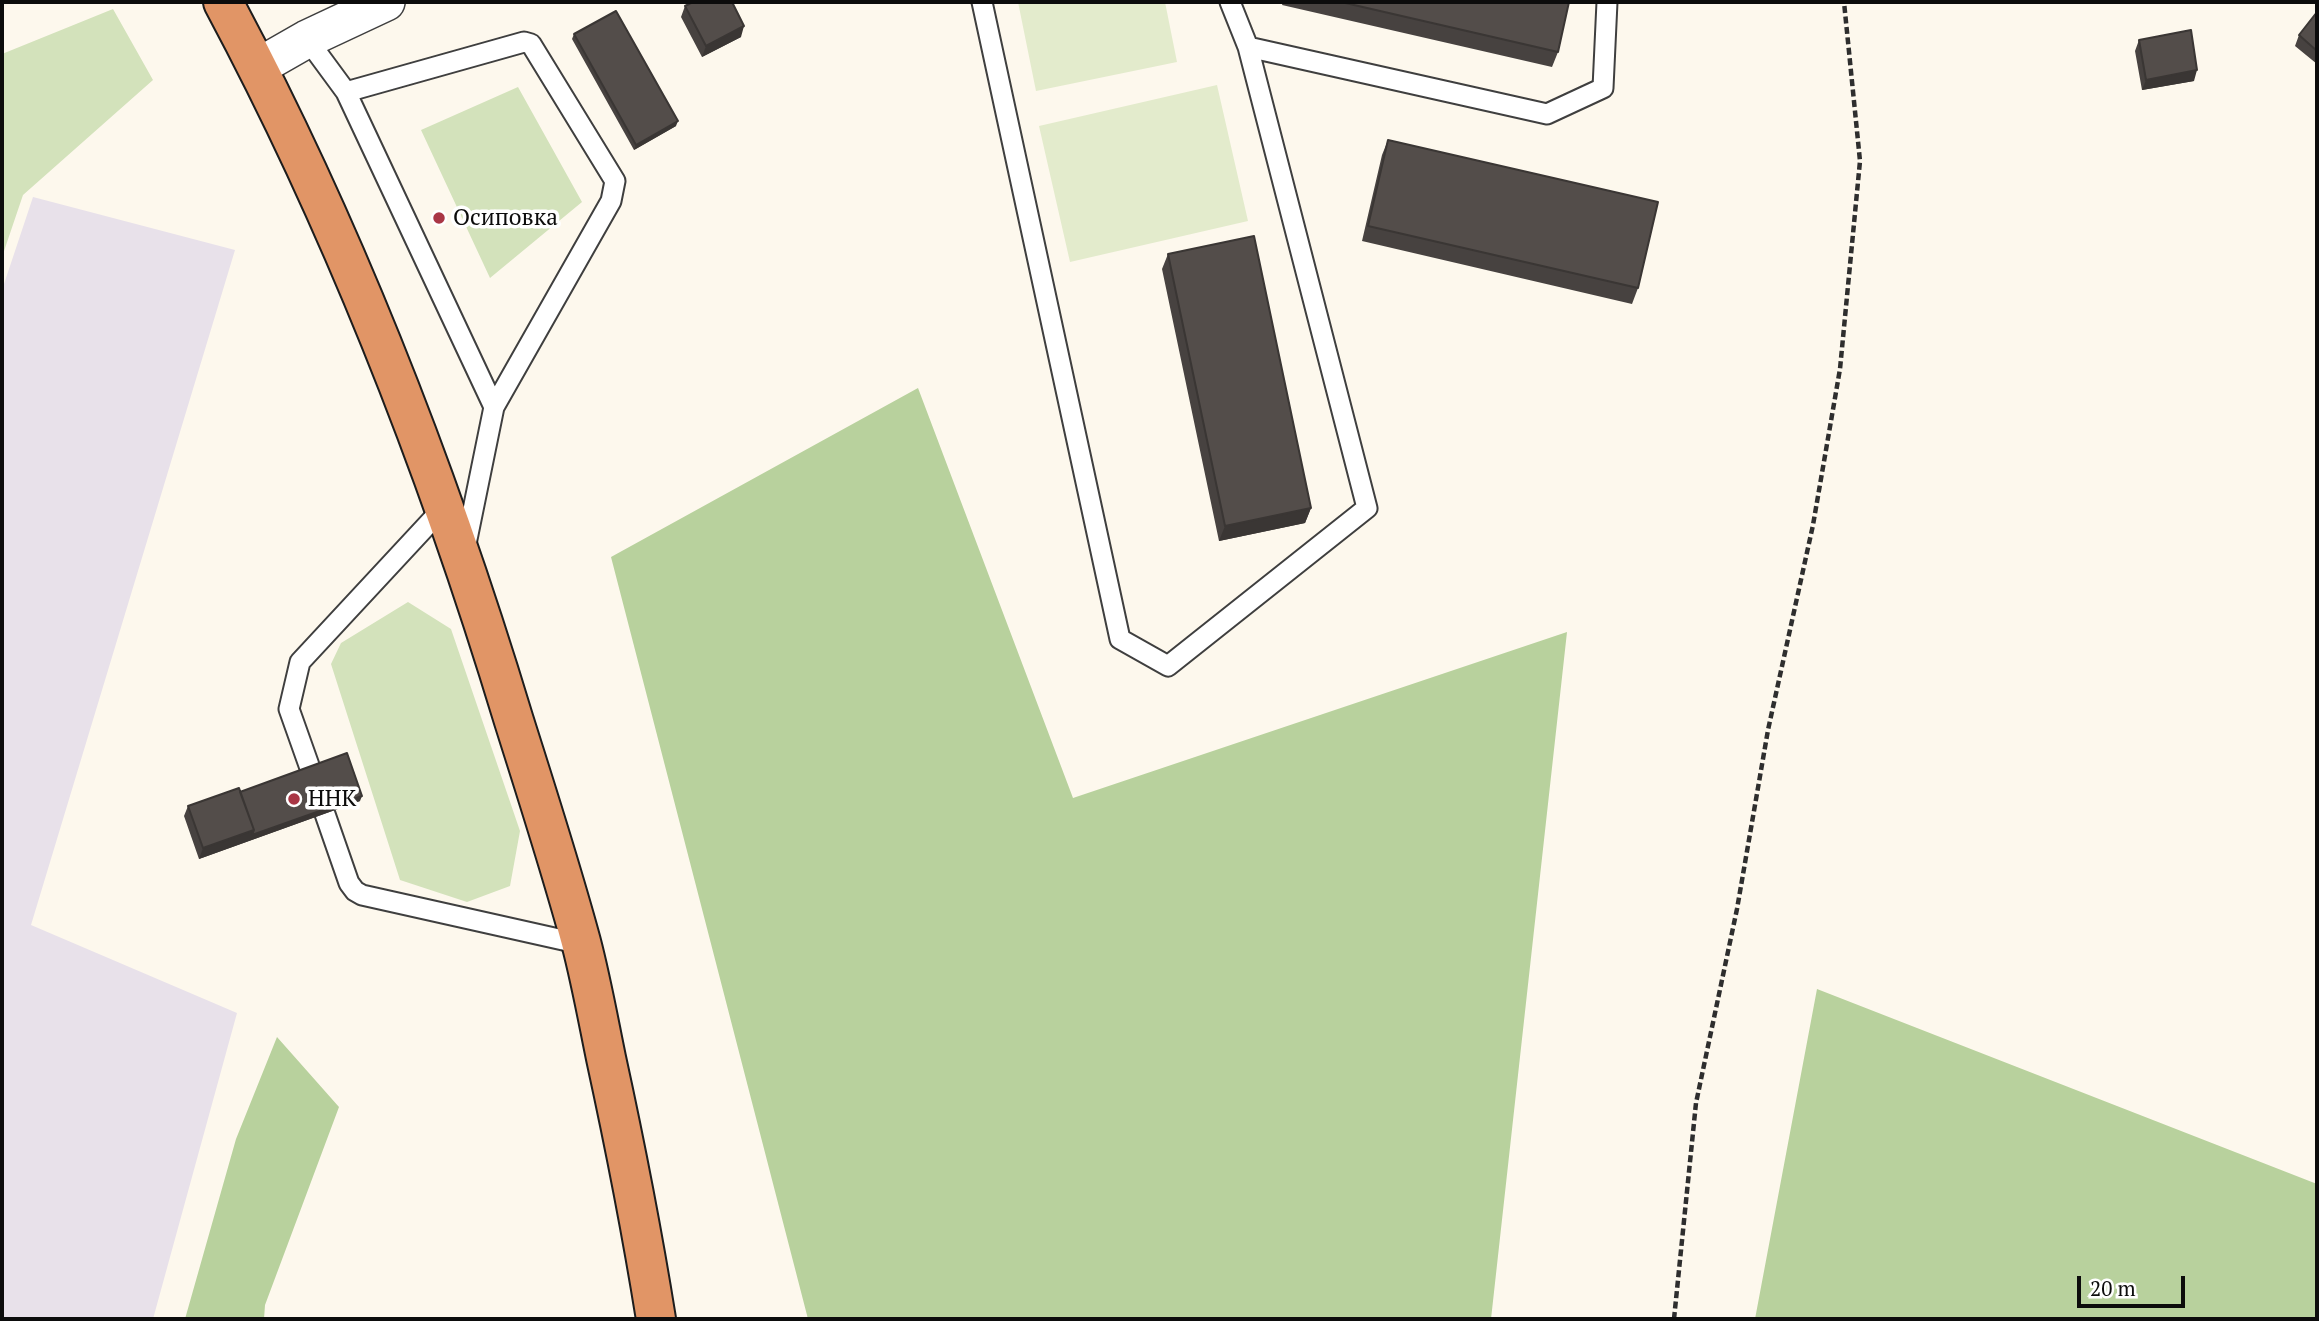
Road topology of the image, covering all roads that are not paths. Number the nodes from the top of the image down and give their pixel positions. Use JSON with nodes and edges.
{"nodes":[{"id":1,"x":223,"y":2,"type":"edge"},
{"id":2,"x":386,"y":2,"type":"edge"},
{"id":3,"x":982,"y":2,"type":"edge"},
{"id":4,"x":1230,"y":2,"type":"edge"},
{"id":5,"x":1607,"y":2,"type":"edge"},
{"id":6,"x":307,"y":39,"type":"junction"},
{"id":7,"x":1248,"y":47,"type":"junction"},
{"id":8,"x":258,"y":67,"type":"junction"},
{"id":9,"x":346,"y":92,"type":"junction"},
{"id":10,"x":494,"y":407,"type":"junction"},
{"id":11,"x":444,"y":507,"type":"junction"},
{"id":12,"x":463,"y":559,"type":"junction"},
{"id":13,"x":311,"y":771,"type":"edge"},
{"id":14,"x":325,"y":814,"type":"edge"},
{"id":15,"x":582,"y":944,"type":"junction"},
{"id":16,"x":656,"y":1319,"type":"edge"}],
"edges":[{"from":1,"to":8,"type":"highway"},
{"from":2,"to":6,"type":"street"},
{"from":3,"to":7,"type":"lane"},
{"from":4,"to":7,"type":"lane"},
{"from":5,"to":7,"type":"lane"},
{"from":6,"to":8,"type":"street"},
{"from":6,"to":9,"type":"lane"},
{"from":8,"to":11,"type":"highway"},
{"from":9,"to":10,"type":"lane"},
{"from":9,"to":10,"type":"lane"},
{"from":10,"to":12,"type":"lane"},
{"from":11,"to":12,"type":"highway"},
{"from":11,"to":13,"type":"lane"},
{"from":12,"to":15,"type":"highway"},
{"from":14,"to":15,"type":"lane"},
{"from":15,"to":16,"type":"highway"}]}
